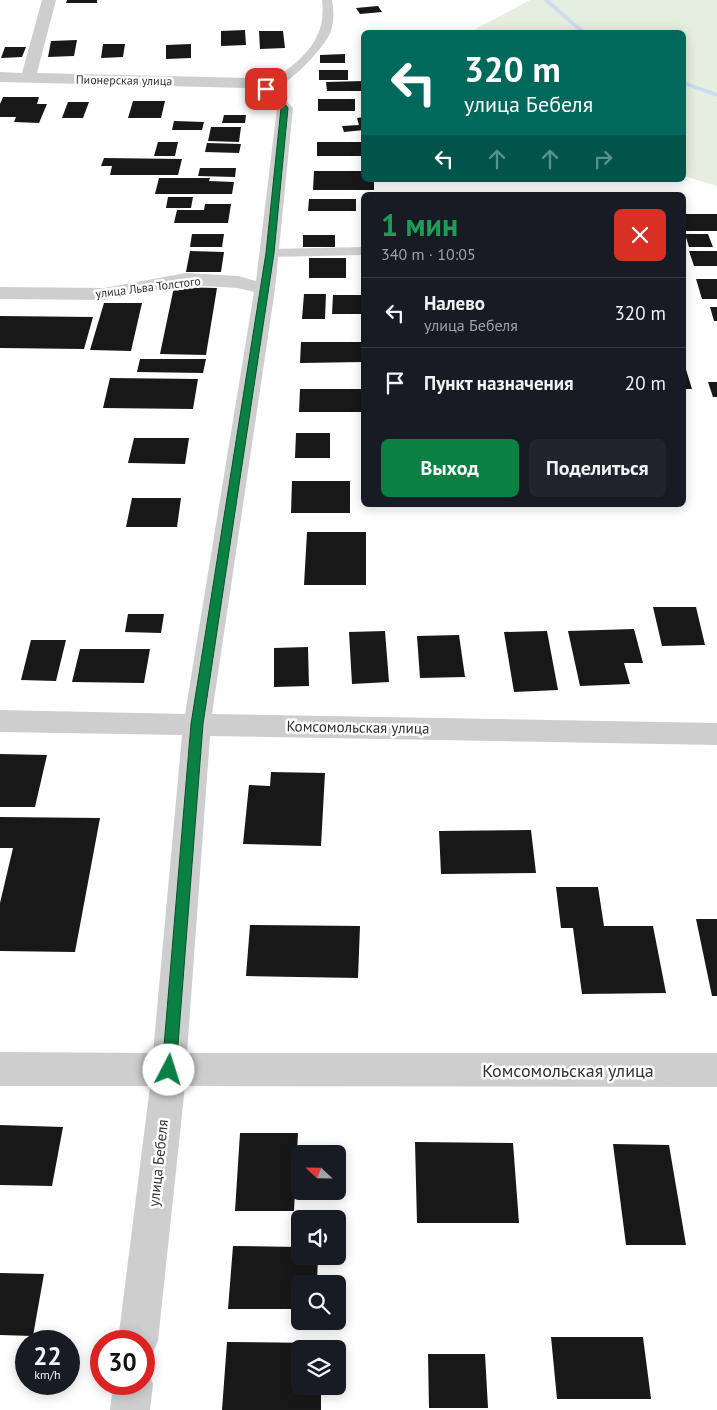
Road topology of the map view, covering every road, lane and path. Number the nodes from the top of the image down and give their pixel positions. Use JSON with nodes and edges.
{"nodes":[{"id":1,"x":49,"y":0,"type":"edge"},
{"id":2,"x":327,"y":0,"type":"edge"},
{"id":3,"x":0,"y":77,"type":"edge"},
{"id":4,"x":28,"y":78,"type":"junction"},
{"id":5,"x":257,"y":86,"type":"junction"},
{"id":6,"x":361,"y":251,"type":"edge"},
{"id":7,"x":270,"y":253,"type":"junction"},
{"id":8,"x":265,"y":289,"type":"junction"},
{"id":9,"x":0,"y":293,"type":"edge"},
{"id":10,"x":0,"y":721,"type":"edge"},
{"id":11,"x":197,"y":724,"type":"junction"},
{"id":12,"x":717,"y":734,"type":"edge"},
{"id":13,"x":0,"y":1069,"type":"edge"},
{"id":14,"x":169,"y":1070,"type":"junction"},
{"id":15,"x":717,"y":1070,"type":"edge"},
{"id":16,"x":139,"y":1330,"type":"edge"},
{"id":17,"x":132,"y":1395,"type":"edge"},
{"id":18,"x":130,"y":1410,"type":"edge"}],
"edges":[{"from":1,"to":4,"type":"street"},
{"from":2,"to":5,"type":"lane"},
{"from":3,"to":4,"type":"street","name":"Пионерская улица"},
{"from":4,"to":5,"type":"street","name":"Пионерская улица"},
{"from":5,"to":7,"type":"street","name":"улица Бебеля"},
{"from":6,"to":7,"type":"lane"},
{"from":7,"to":8,"type":"street","name":"улица Бебеля"},
{"from":8,"to":9,"type":"street","name":"улица Льва Толстого"},
{"from":8,"to":11,"type":"street","name":"улица Бебеля"},
{"from":10,"to":11,"type":"street","name":"Комсомольская улица"},
{"from":11,"to":12,"type":"street","name":"Комсомольская улица"},
{"from":11,"to":14,"type":"street","name":"улица Бебеля"},
{"from":13,"to":14,"type":"street","name":"Комсомольская улица"},
{"from":14,"to":15,"type":"street","name":"Комсомольская улица"},
{"from":14,"to":16,"type":"street","name":"улица Бебеля"},
{"from":17,"to":18,"type":"street"}]}
